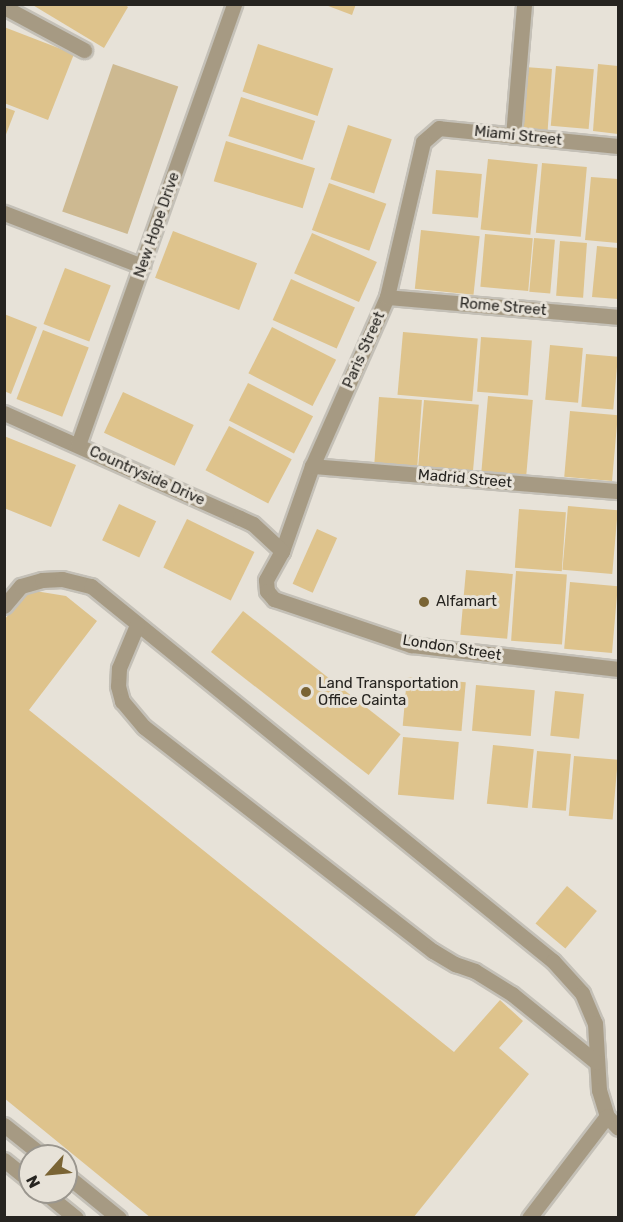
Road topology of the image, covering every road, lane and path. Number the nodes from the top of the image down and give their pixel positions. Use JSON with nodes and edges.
{"nodes":[{"id":1,"x":234,"y":4,"type":"edge"},
{"id":2,"x":524,"y":4,"type":"edge"},
{"id":3,"x":4,"y":7,"type":"edge"},
{"id":4,"x":84,"y":50,"type":"dead end"},
{"id":5,"x":513,"y":136,"type":"junction"},
{"id":6,"x":423,"y":142,"type":"joint"},
{"id":7,"x":618,"y":146,"type":"edge"},
{"id":8,"x":4,"y":213,"type":"edge"},
{"id":9,"x":142,"y":266,"type":"junction"},
{"id":10,"x":387,"y":297,"type":"junction"},
{"id":11,"x":618,"y":317,"type":"edge"},
{"id":12,"x":4,"y":413,"type":"edge"},
{"id":13,"x":78,"y":445,"type":"junction"},
{"id":14,"x":312,"y":466,"type":"junction"},
{"id":15,"x":618,"y":491,"type":"edge"},
{"id":16,"x":282,"y":551,"type":"junction"},
{"id":17,"x":4,"y":606,"type":"edge"},
{"id":18,"x":137,"y":624,"type":"junction"},
{"id":19,"x":618,"y":669,"type":"edge"},
{"id":20,"x":596,"y":1062,"type":"junction"},
{"id":21,"x":607,"y":1116,"type":"junction"},
{"id":22,"x":4,"y":1125,"type":"edge"},
{"id":23,"x":618,"y":1128,"type":"edge"},
{"id":24,"x":28,"y":1144,"type":"edge"},
{"id":25,"x":4,"y":1160,"type":"edge"},
{"id":26,"x":18,"y":1171,"type":"edge"},
{"id":27,"x":78,"y":1185,"type":"edge"},
{"id":28,"x":59,"y":1204,"type":"edge"},
{"id":29,"x":76,"y":1218,"type":"edge"},
{"id":30,"x":119,"y":1218,"type":"edge"},
{"id":31,"x":529,"y":1218,"type":"edge"}],
"edges":[{"from":1,"to":9,"type":"street","name":"New Hope Drive"},
{"from":2,"to":5,"type":"street"},
{"from":3,"to":4,"type":"street"},
{"from":5,"to":6,"type":"street","name":"Miami Street"},
{"from":5,"to":7,"type":"street","name":"Miami Street"},
{"from":6,"to":10,"type":"street","name":"Paris Street"},
{"from":8,"to":9,"type":"street"},
{"from":9,"to":13,"type":"street","name":"New Hope Drive"},
{"from":10,"to":11,"type":"street","name":"Rome Street"},
{"from":10,"to":14,"type":"street","name":"Paris Street"},
{"from":12,"to":13,"type":"street","name":"Countryside Drive"},
{"from":13,"to":16,"type":"street","name":"Countryside Drive"},
{"from":14,"to":15,"type":"street","name":"Madrid Street"},
{"from":14,"to":16,"type":"street","name":"Paris Street"},
{"from":16,"to":19,"type":"street","name":"London Street"},
{"from":17,"to":18,"type":"street"},
{"from":18,"to":20,"type":"street"},
{"from":18,"to":20,"type":"street"},
{"from":20,"to":21,"type":"street"},
{"from":21,"to":23,"type":"street"},
{"from":21,"to":31,"type":"street"},
{"from":22,"to":24,"type":"street"},
{"from":25,"to":26,"type":"street"},
{"from":27,"to":30,"type":"street"},
{"from":28,"to":29,"type":"street"}]}
